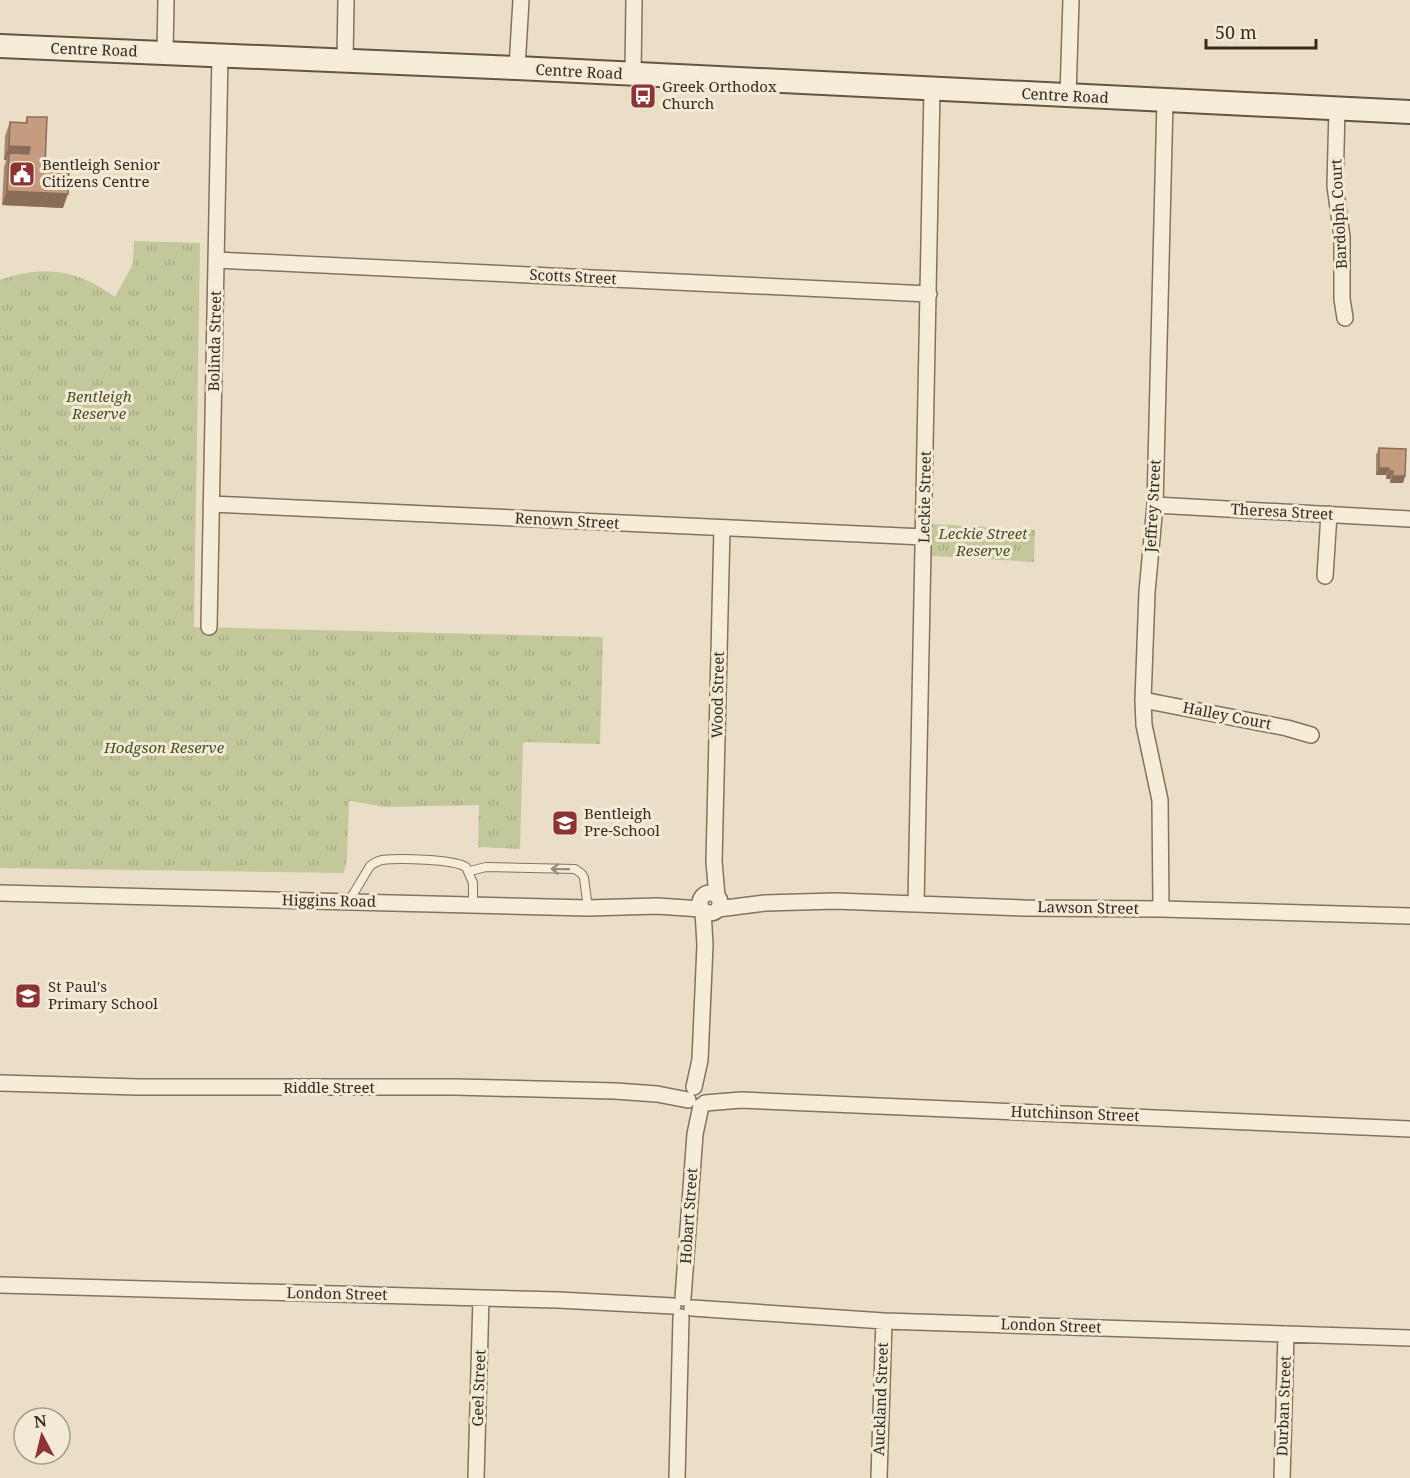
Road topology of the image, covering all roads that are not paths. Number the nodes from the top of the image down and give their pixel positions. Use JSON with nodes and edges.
{"nodes":[{"id":1,"x":166,"y":0,"type":"edge"},
{"id":2,"x":346,"y":0,"type":"edge"},
{"id":3,"x":521,"y":0,"type":"edge"},
{"id":4,"x":634,"y":0,"type":"edge"},
{"id":5,"x":1071,"y":0,"type":"edge"},
{"id":6,"x":0,"y":46,"type":"edge"},
{"id":7,"x":165,"y":52,"type":"junction"},
{"id":8,"x":220,"y":55,"type":"junction"},
{"id":9,"x":345,"y":61,"type":"junction"},
{"id":10,"x":517,"y":68,"type":"junction"},
{"id":11,"x":633,"y":74,"type":"junction"},
{"id":12,"x":932,"y":90,"type":"junction"},
{"id":13,"x":1068,"y":96,"type":"junction"},
{"id":14,"x":1165,"y":101,"type":"junction"},
{"id":15,"x":1337,"y":109,"type":"junction"},
{"id":16,"x":1410,"y":112,"type":"edge"},
{"id":17,"x":216,"y":260,"type":"junction"},
{"id":18,"x":929,"y":294,"type":"junction"},
{"id":19,"x":1345,"y":318,"type":"dead end"},
{"id":20,"x":211,"y":504,"type":"junction"},
{"id":21,"x":1155,"y":505,"type":"junction"},
{"id":22,"x":1329,"y":514,"type":"junction"},
{"id":23,"x":1410,"y":519,"type":"edge"},
{"id":24,"x":722,"y":528,"type":"junction"},
{"id":25,"x":924,"y":537,"type":"junction"},
{"id":26,"x":1325,"y":576,"type":"dead end"},
{"id":27,"x":209,"y":627,"type":"dead end"},
{"id":28,"x":1143,"y":700,"type":"junction"},
{"id":29,"x":1311,"y":735,"type":"dead end"},
{"id":30,"x":470,"y":872,"type":"junction"},
{"id":31,"x":0,"y":893,"type":"edge"},
{"id":32,"x":349,"y":901,"type":"junction"},
{"id":33,"x":710,"y":904,"type":"junction"},
{"id":34,"x":916,"y":904,"type":"junction"},
{"id":35,"x":473,"y":905,"type":"junction"},
{"id":36,"x":588,"y":908,"type":"junction"},
{"id":37,"x":1161,"y":909,"type":"junction"},
{"id":38,"x":1410,"y":916,"type":"edge"},
{"id":39,"x":0,"y":1083,"type":"edge"},
{"id":40,"x":698,"y":1097,"type":"junction"},
{"id":41,"x":1410,"y":1128,"type":"edge"},
{"id":42,"x":0,"y":1285,"type":"edge"},
{"id":43,"x":481,"y":1298,"type":"junction"},
{"id":44,"x":682,"y":1307,"type":"junction"},
{"id":45,"x":884,"y":1321,"type":"junction"},
{"id":46,"x":1286,"y":1334,"type":"junction"},
{"id":47,"x":1410,"y":1338,"type":"edge"},
{"id":48,"x":476,"y":1478,"type":"edge"},
{"id":49,"x":677,"y":1478,"type":"edge"},
{"id":50,"x":879,"y":1478,"type":"edge"},
{"id":51,"x":1282,"y":1478,"type":"edge"}],
"edges":[{"from":1,"to":7,"type":"street"},
{"from":2,"to":9,"type":"street"},
{"from":3,"to":10,"type":"street"},
{"from":4,"to":11,"type":"street"},
{"from":5,"to":13,"type":"street"},
{"from":6,"to":7,"type":"main road","name":"Centre Road"},
{"from":7,"to":8,"type":"main road","name":"Centre Road"},
{"from":8,"to":9,"type":"main road","name":"Centre Road"},
{"from":8,"to":17,"type":"street","name":"Bolinda Street"},
{"from":9,"to":10,"type":"main road","name":"Centre Road"},
{"from":10,"to":11,"type":"main road","name":"Centre Road"},
{"from":11,"to":12,"type":"main road","name":"Centre Road"},
{"from":12,"to":13,"type":"main road","name":"Centre Road"},
{"from":12,"to":18,"type":"street","name":"Leckie Street"},
{"from":13,"to":14,"type":"main road","name":"Centre Road"},
{"from":14,"to":15,"type":"main road","name":"Centre Road"},
{"from":14,"to":21,"type":"street","name":"Jeffrey Street"},
{"from":15,"to":16,"type":"main road","name":"Centre Road"},
{"from":15,"to":19,"type":"street","name":"Bardolph Court"},
{"from":17,"to":18,"type":"street","name":"Scotts Street"},
{"from":17,"to":20,"type":"street","name":"Bolinda Street"},
{"from":18,"to":25,"type":"street","name":"Leckie Street"},
{"from":20,"to":24,"type":"street","name":"Renown Street"},
{"from":20,"to":27,"type":"street","name":"Bolinda Street"},
{"from":21,"to":22,"type":"street","name":"Theresa Street"},
{"from":21,"to":28,"type":"street","name":"Jeffrey Street"},
{"from":22,"to":23,"type":"street","name":"Theresa Street"},
{"from":22,"to":26,"type":"street"},
{"from":24,"to":25,"type":"street","name":"Renown Street"},
{"from":24,"to":33,"type":"street","name":"Wood Street"},
{"from":25,"to":34,"type":"street","name":"Leckie Street"},
{"from":28,"to":29,"type":"street","name":"Halley Court"},
{"from":28,"to":37,"type":"street","name":"Jeffrey Street"},
{"from":30,"to":32,"type":"lane"},
{"from":30,"to":35,"type":"lane"},
{"from":36,"to":30,"type":"lane","one_way":true},
{"from":31,"to":32,"type":"street","name":"Higgins Road"},
{"from":32,"to":35,"type":"street","name":"Higgins Road"},
{"from":33,"to":34,"type":"street","name":"Lawson Street"},
{"from":33,"to":36,"type":"street","name":"Higgins Road"},
{"from":33,"to":40,"type":"street","name":"Hobart Street"},
{"from":34,"to":37,"type":"street","name":"Lawson Street"},
{"from":35,"to":36,"type":"street","name":"Higgins Road"},
{"from":37,"to":38,"type":"street","name":"Lawson Street"},
{"from":39,"to":40,"type":"street","name":"Riddle Street"},
{"from":40,"to":41,"type":"street","name":"Hutchinson Street"},
{"from":40,"to":44,"type":"street","name":"Hobart Street"},
{"from":42,"to":43,"type":"street","name":"London Street"},
{"from":43,"to":44,"type":"street","name":"London Street"},
{"from":43,"to":48,"type":"street","name":"Geel Street"},
{"from":44,"to":45,"type":"street","name":"London Street"},
{"from":44,"to":49,"type":"street","name":"Hobart Street"},
{"from":45,"to":46,"type":"street","name":"London Street"},
{"from":45,"to":50,"type":"street","name":"Auckland Street"},
{"from":46,"to":47,"type":"street","name":"London Street"},
{"from":46,"to":51,"type":"street","name":"Durban Street"}]}
